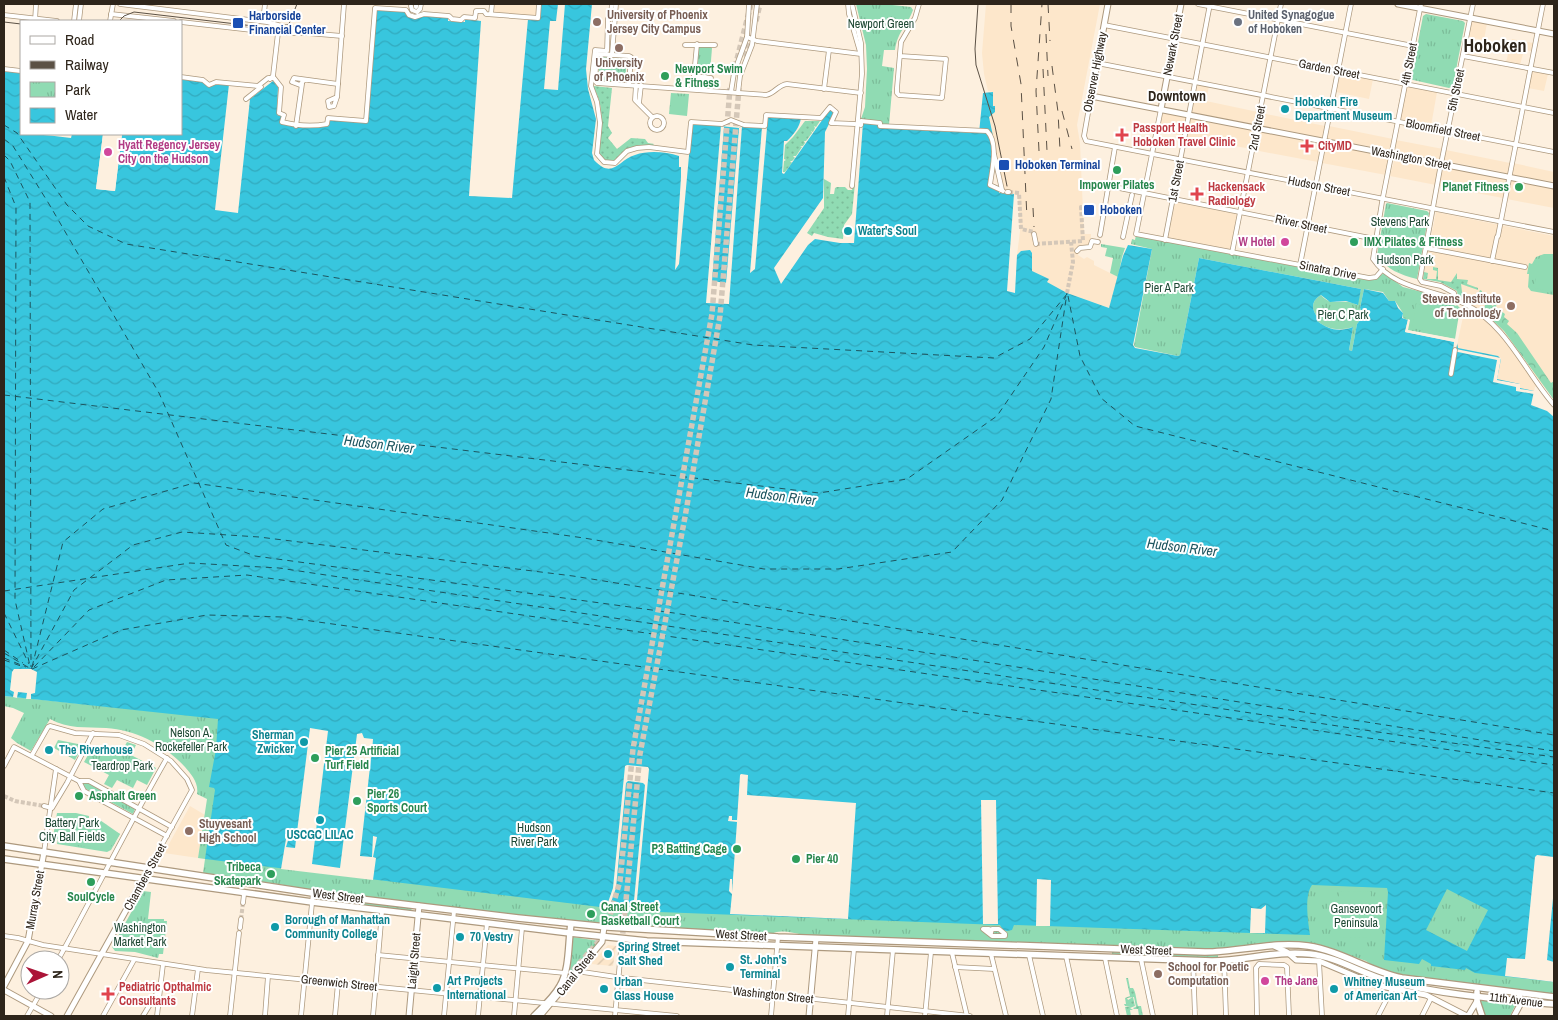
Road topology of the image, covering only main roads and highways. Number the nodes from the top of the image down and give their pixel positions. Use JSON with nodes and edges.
{"nodes":[{"id":1,"x":1108,"y":4,"type":"edge"},
{"id":2,"x":1181,"y":4,"type":"edge"},
{"id":3,"x":1398,"y":4,"type":"edge"},
{"id":4,"x":1421,"y":6,"type":"edge"},
{"id":5,"x":1554,"y":34,"type":"edge"},
{"id":6,"x":1091,"y":96,"type":"joint"},
{"id":7,"x":1161,"y":109,"type":"junction"},
{"id":8,"x":1554,"y":186,"type":"edge"},
{"id":9,"x":4,"y":846,"type":"edge"},
{"id":10,"x":44,"y":852,"type":"junction"},
{"id":11,"x":4,"y":859,"type":"edge"},
{"id":12,"x":42,"y":865,"type":"junction"},
{"id":13,"x":149,"y":869,"type":"junction"},
{"id":14,"x":143,"y":880,"type":"junction"},
{"id":15,"x":419,"y":906,"type":"junction"},
{"id":16,"x":418,"y":915,"type":"junction"},
{"id":17,"x":571,"y":924,"type":"junction"},
{"id":18,"x":604,"y":927,"type":"junction"},
{"id":19,"x":570,"y":933,"type":"junction"},
{"id":20,"x":603,"y":937,"type":"junction"},
{"id":21,"x":816,"y":939,"type":"junction"},
{"id":22,"x":1274,"y":946,"type":"junction"},
{"id":23,"x":816,"y":947,"type":"junction"},
{"id":24,"x":1288,"y":953,"type":"junction"},
{"id":25,"x":4,"y":988,"type":"edge"},
{"id":26,"x":1478,"y":988,"type":"junction"},
{"id":27,"x":1519,"y":993,"type":"junction"},
{"id":28,"x":1554,"y":997,"type":"edge"},
{"id":29,"x":1477,"y":998,"type":"junction"},
{"id":30,"x":1521,"y":1001,"type":"junction"},
{"id":31,"x":548,"y":1004,"type":"junction"},
{"id":32,"x":1554,"y":1004,"type":"edge"},
{"id":33,"x":51,"y":1016,"type":"edge"},
{"id":34,"x":67,"y":1016,"type":"edge"},
{"id":35,"x":408,"y":1016,"type":"edge"},
{"id":36,"x":534,"y":1016,"type":"edge"},
{"id":37,"x":540,"y":1016,"type":"edge"},
{"id":38,"x":809,"y":1016,"type":"edge"},
{"id":39,"x":1468,"y":1016,"type":"edge"},
{"id":40,"x":1482,"y":1016,"type":"edge"},
{"id":41,"x":1514,"y":1016,"type":"edge"}],
"edges":[{"from":1,"to":6,"type":"main road","name":"Observer Highway"},
{"from":2,"to":7,"type":"main road","name":"Newark Street"},
{"from":3,"to":4,"type":"main road"},
{"from":4,"to":5,"type":"main road"},
{"from":6,"to":7,"type":"main road","name":"Washington Street"},
{"from":7,"to":8,"type":"main road","name":"Washington Street"},
{"from":9,"to":10,"type":"highway","name":"West Street"},
{"from":10,"to":12,"type":"main road","name":"Murray Street"},
{"from":10,"to":13,"type":"highway","name":"West Street"},
{"from":11,"to":12,"type":"highway","name":"West Street"},
{"from":12,"to":14,"type":"highway","name":"West Street"},
{"from":12,"to":25,"type":"main road","name":"Murray Street"},
{"from":13,"to":14,"type":"main road","name":"Chambers Street"},
{"from":13,"to":15,"type":"highway","name":"West Street"},
{"from":14,"to":16,"type":"highway","name":"West Street"},
{"from":14,"to":34,"type":"main road","name":"Chambers Street"},
{"from":15,"to":16,"type":"main road","name":"Laight Street"},
{"from":15,"to":17,"type":"highway","name":"West Street"},
{"from":16,"to":19,"type":"highway","name":"West Street"},
{"from":16,"to":35,"type":"main road","name":"Laight Street"},
{"from":17,"to":18,"type":"highway","name":"West Street"},
{"from":17,"to":19,"type":"highway","name":"Canal Street"},
{"from":18,"to":20,"type":"main road","name":"Canal Street"},
{"from":18,"to":21,"type":"highway","name":"West Street"},
{"from":19,"to":20,"type":"highway","name":"West Street"},
{"from":19,"to":31,"type":"highway","name":"Canal Street"},
{"from":20,"to":23,"type":"highway","name":"West Street"},
{"from":20,"to":31,"type":"main road","name":"Canal Street"},
{"from":21,"to":22,"type":"highway","name":"West Street"},
{"from":21,"to":23,"type":"main road"},
{"from":22,"to":24,"type":"main road"},
{"from":22,"to":26,"type":"highway","name":"West Street"},
{"from":23,"to":24,"type":"highway","name":"West Street"},
{"from":23,"to":38,"type":"main road"},
{"from":24,"to":29,"type":"highway","name":"West Street"},
{"from":24,"to":39,"type":"main road"},
{"from":25,"to":33,"type":"main road"},
{"from":26,"to":27,"type":"highway","name":"11th Avenue"},
{"from":26,"to":29,"type":"highway"},
{"from":27,"to":28,"type":"highway","name":"11th Avenue"},
{"from":27,"to":30,"type":"main road"},
{"from":29,"to":30,"type":"highway","name":"11th Avenue"},
{"from":29,"to":39,"type":"main road"},
{"from":29,"to":40,"type":"highway"},
{"from":30,"to":32,"type":"highway","name":"11th Avenue"},
{"from":30,"to":41,"type":"main road"},
{"from":31,"to":36,"type":"highway","name":"Canal Street"},
{"from":31,"to":37,"type":"main road","name":"Canal Street"}]}
